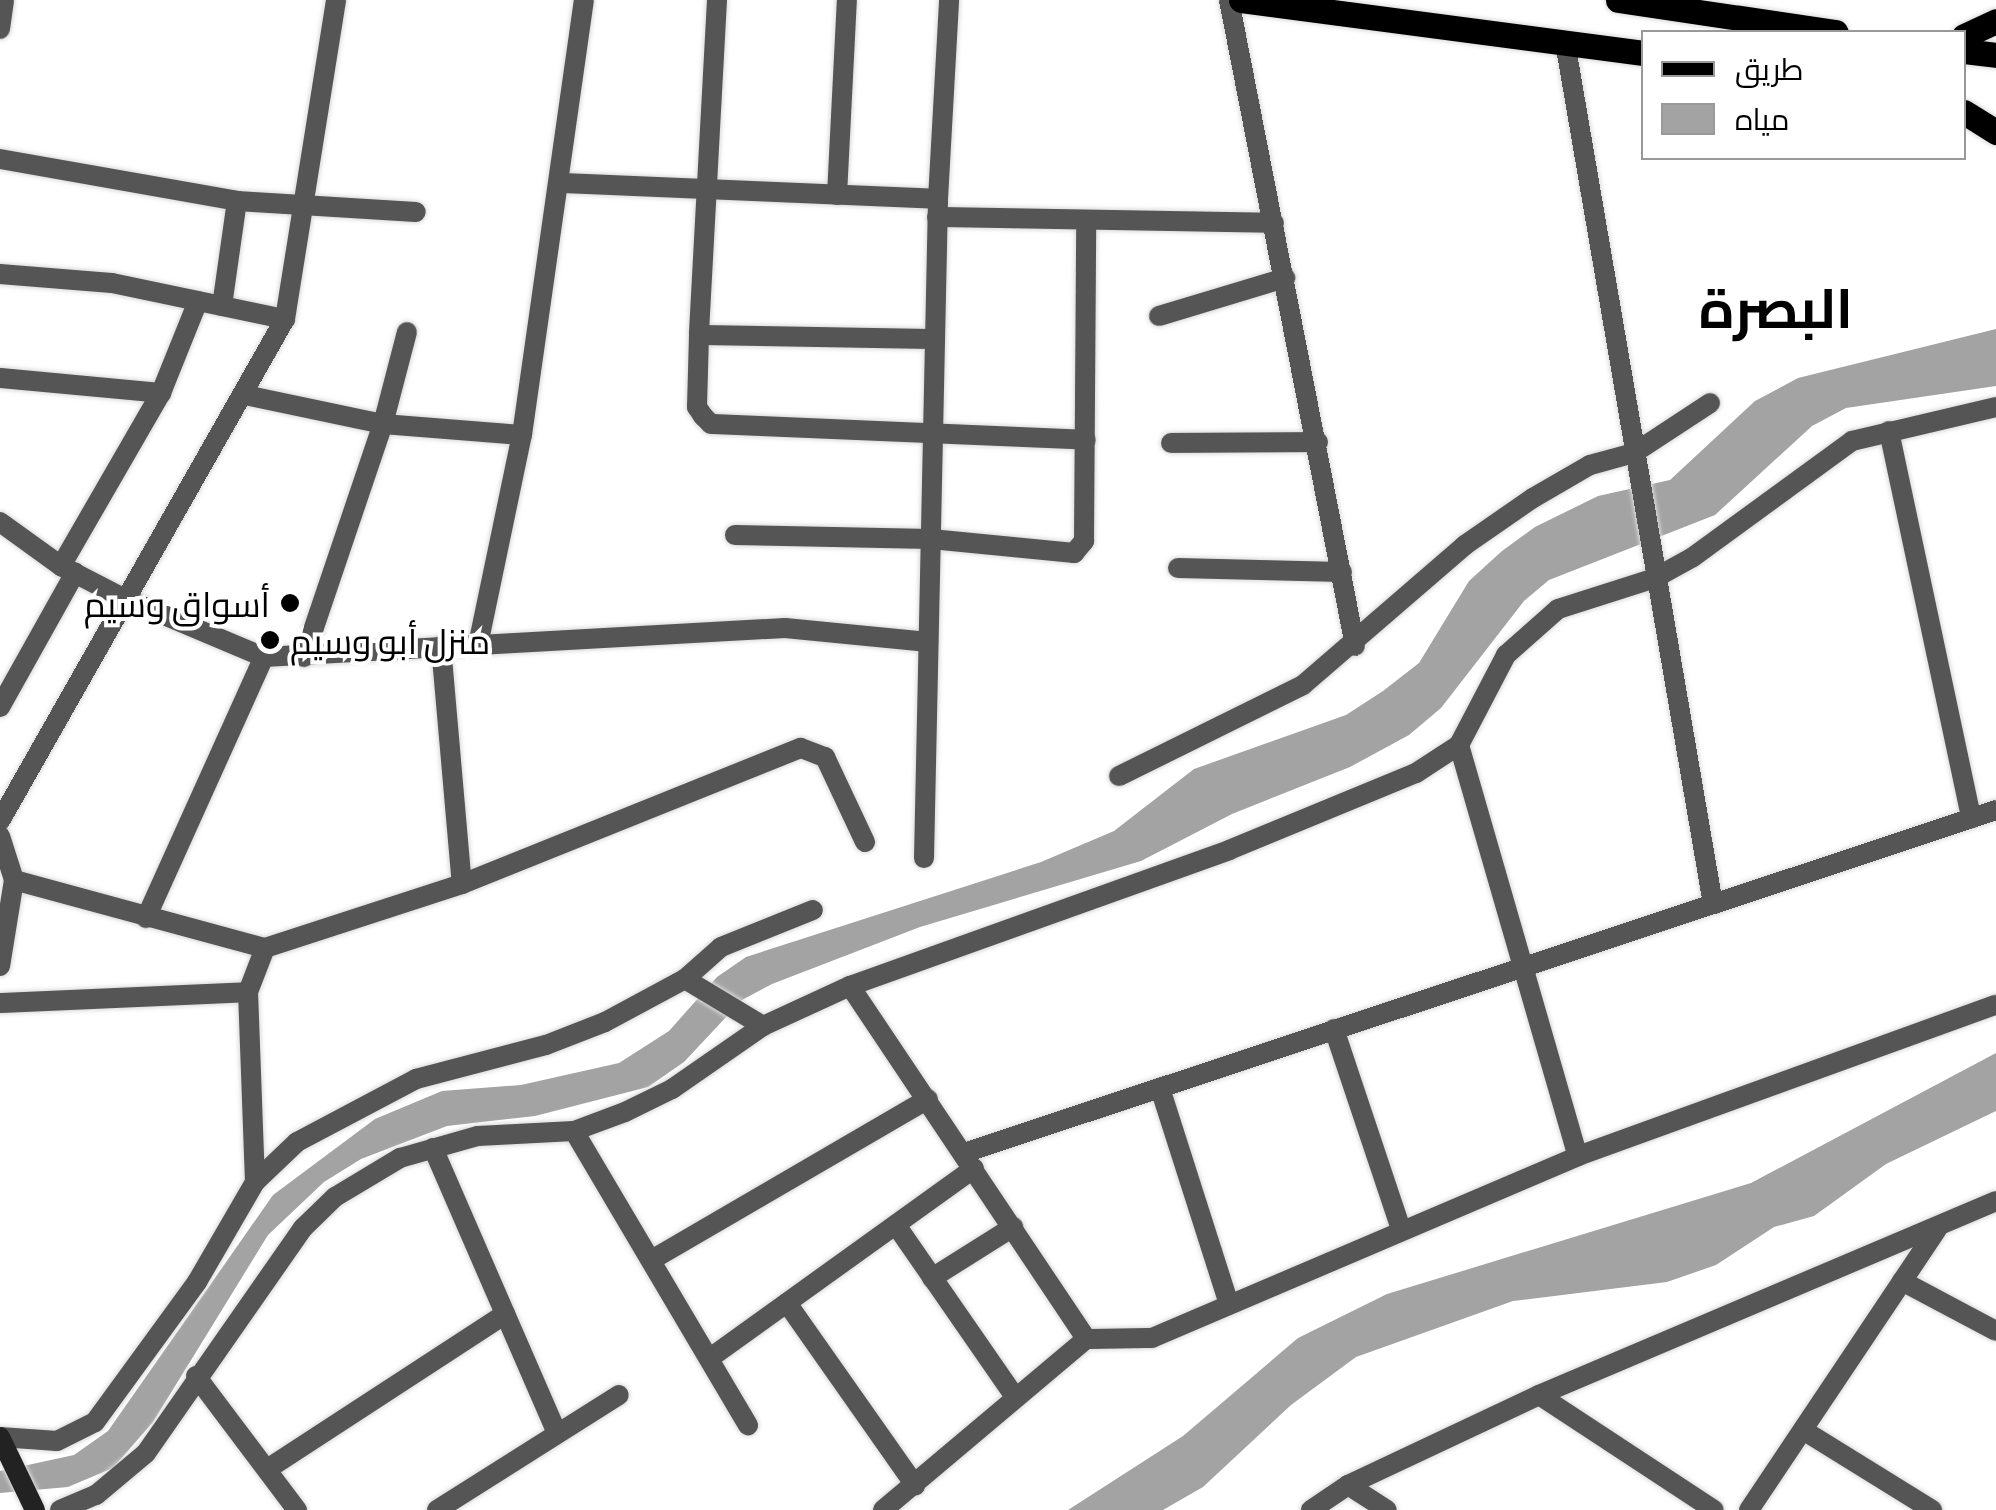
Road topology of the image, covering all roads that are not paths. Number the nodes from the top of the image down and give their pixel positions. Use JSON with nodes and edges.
{"nodes":[{"id":1,"x":4,"y":0,"type":"edge"},
{"id":2,"x":336,"y":0,"type":"edge"},
{"id":3,"x":584,"y":0,"type":"edge"},
{"id":4,"x":717,"y":0,"type":"edge"},
{"id":5,"x":846,"y":0,"type":"edge"},
{"id":6,"x":949,"y":0,"type":"edge"},
{"id":7,"x":1229,"y":0,"type":"edge"},
{"id":8,"x":1240,"y":0,"type":"edge"},
{"id":9,"x":1618,"y":0,"type":"edge"},
{"id":10,"x":1996,"y":22,"type":"edge"},
{"id":11,"x":0,"y":29,"type":"edge"},
{"id":12,"x":1822,"y":30,"type":"edge"},
{"id":13,"x":1966,"y":35,"type":"edge"},
{"id":14,"x":1566,"y":42,"type":"junction"},
{"id":15,"x":1966,"y":52,"type":"edge"},
{"id":16,"x":1641,"y":54,"type":"edge"},
{"id":17,"x":1996,"y":55,"type":"edge"},
{"id":18,"x":1966,"y":103,"type":"edge"},
{"id":19,"x":1996,"y":108,"type":"edge"},
{"id":20,"x":1966,"y":113,"type":"edge"},
{"id":21,"x":1996,"y":132,"type":"edge"},
{"id":22,"x":0,"y":159,"type":"edge"},
{"id":23,"x":561,"y":184,"type":"junction"},
{"id":24,"x":708,"y":190,"type":"junction"},
{"id":25,"x":837,"y":195,"type":"junction"},
{"id":26,"x":237,"y":201,"type":"junction"},
{"id":27,"x":304,"y":207,"type":"junction"},
{"id":28,"x":938,"y":208,"type":"junction"},
{"id":29,"x":416,"y":212,"type":"dead end"},
{"id":30,"x":1086,"y":220,"type":"junction"},
{"id":31,"x":1274,"y":223,"type":"junction"},
{"id":32,"x":0,"y":274,"type":"edge"},
{"id":33,"x":1285,"y":278,"type":"junction"},
{"id":34,"x":198,"y":301,"type":"junction"},
{"id":35,"x":222,"y":306,"type":"junction"},
{"id":36,"x":1159,"y":316,"type":"dead end"},
{"id":37,"x":284,"y":319,"type":"junction"},
{"id":38,"x":407,"y":332,"type":"dead end"},
{"id":39,"x":699,"y":335,"type":"junction"},
{"id":40,"x":935,"y":338,"type":"junction"},
{"id":41,"x":0,"y":378,"type":"edge"},
{"id":42,"x":161,"y":393,"type":"junction"},
{"id":43,"x":246,"y":394,"type":"junction"},
{"id":44,"x":1710,"y":403,"type":"dead end"},
{"id":45,"x":1996,"y":406,"type":"edge"},
{"id":46,"x":384,"y":424,"type":"junction"},
{"id":47,"x":1889,"y":431,"type":"junction"},
{"id":48,"x":933,"y":434,"type":"junction"},
{"id":49,"x":522,"y":435,"type":"junction"},
{"id":50,"x":1086,"y":440,"type":"junction"},
{"id":51,"x":1318,"y":442,"type":"junction"},
{"id":52,"x":1171,"y":443,"type":"dead end"},
{"id":53,"x":1636,"y":463,"type":"junction"},
{"id":54,"x":0,"y":522,"type":"edge"},
{"id":55,"x":736,"y":535,"type":"dead end"},
{"id":56,"x":931,"y":539,"type":"junction"},
{"id":57,"x":1178,"y":568,"type":"dead end"},
{"id":58,"x":68,"y":570,"type":"junction"},
{"id":59,"x":1342,"y":572,"type":"junction"},
{"id":60,"x":1656,"y":578,"type":"junction"},
{"id":61,"x":122,"y":598,"type":"junction"},
{"id":62,"x":928,"y":642,"type":"junction"},
{"id":63,"x":478,"y":645,"type":"junction"},
{"id":64,"x":441,"y":646,"type":"junction"},
{"id":65,"x":1356,"y":646,"type":"junction"},
{"id":66,"x":264,"y":657,"type":"junction"},
{"id":67,"x":304,"y":657,"type":"junction"},
{"id":68,"x":0,"y":707,"type":"edge"},
{"id":69,"x":1458,"y":745,"type":"junction"},
{"id":70,"x":1120,"y":776,"type":"dead end"},
{"id":71,"x":1996,"y":810,"type":"edge"},
{"id":72,"x":1971,"y":818,"type":"junction"},
{"id":73,"x":0,"y":821,"type":"edge"},
{"id":74,"x":0,"y":836,"type":"edge"},
{"id":75,"x":865,"y":842,"type":"dead end"},
{"id":76,"x":924,"y":858,"type":"dead end"},
{"id":77,"x":14,"y":880,"type":"junction"},
{"id":78,"x":462,"y":884,"type":"junction"},
{"id":79,"x":1713,"y":904,"type":"junction"},
{"id":80,"x":5,"y":908,"type":"edge"},
{"id":81,"x":813,"y":910,"type":"dead end"},
{"id":82,"x":146,"y":918,"type":"junction"},
{"id":83,"x":264,"y":948,"type":"junction"},
{"id":84,"x":0,"y":966,"type":"edge"},
{"id":85,"x":1523,"y":967,"type":"junction"},
{"id":86,"x":692,"y":984,"type":"junction"},
{"id":87,"x":850,"y":986,"type":"junction"},
{"id":88,"x":248,"y":992,"type":"junction"},
{"id":89,"x":0,"y":1003,"type":"edge"},
{"id":90,"x":1996,"y":1005,"type":"edge"},
{"id":91,"x":763,"y":1026,"type":"junction"},
{"id":92,"x":1334,"y":1029,"type":"junction"},
{"id":93,"x":1160,"y":1088,"type":"junction"},
{"id":94,"x":928,"y":1099,"type":"junction"},
{"id":95,"x":574,"y":1131,"type":"junction"},
{"id":96,"x":434,"y":1148,"type":"junction"},
{"id":97,"x":1578,"y":1156,"type":"junction"},
{"id":98,"x":969,"y":1161,"type":"junction"},
{"id":99,"x":255,"y":1182,"type":"junction"},
{"id":100,"x":1996,"y":1201,"type":"edge"},
{"id":101,"x":896,"y":1225,"type":"junction"},
{"id":102,"x":1013,"y":1227,"type":"junction"},
{"id":103,"x":1401,"y":1229,"type":"junction"},
{"id":104,"x":1936,"y":1229,"type":"junction"},
{"id":105,"x":654,"y":1259,"type":"junction"},
{"id":106,"x":932,"y":1278,"type":"junction"},
{"id":107,"x":1902,"y":1280,"type":"junction"},
{"id":108,"x":787,"y":1303,"type":"junction"},
{"id":109,"x":1229,"y":1304,"type":"junction"},
{"id":110,"x":506,"y":1314,"type":"junction"},
{"id":111,"x":1996,"y":1331,"type":"edge"},
{"id":112,"x":1086,"y":1339,"type":"junction"},
{"id":113,"x":710,"y":1358,"type":"junction"},
{"id":114,"x":196,"y":1376,"type":"junction"},
{"id":115,"x":619,"y":1395,"type":"dead end"},
{"id":116,"x":1539,"y":1396,"type":"junction"},
{"id":117,"x":1015,"y":1397,"type":"junction"},
{"id":118,"x":748,"y":1425,"type":"dead end"},
{"id":119,"x":1803,"y":1430,"type":"junction"},
{"id":120,"x":558,"y":1434,"type":"junction"},
{"id":121,"x":3,"y":1443,"type":"edge"},
{"id":122,"x":269,"y":1468,"type":"junction"},
{"id":123,"x":916,"y":1485,"type":"junction"},
{"id":124,"x":1348,"y":1485,"type":"junction"},
{"id":125,"x":31,"y":1503,"type":"edge"},
{"id":126,"x":60,"y":1510,"type":"edge"},
{"id":127,"x":296,"y":1510,"type":"edge"},
{"id":128,"x":437,"y":1510,"type":"edge"},
{"id":129,"x":882,"y":1510,"type":"edge"},
{"id":130,"x":1311,"y":1510,"type":"edge"},
{"id":131,"x":1388,"y":1510,"type":"edge"},
{"id":132,"x":1714,"y":1510,"type":"edge"},
{"id":133,"x":1750,"y":1510,"type":"edge"},
{"id":134,"x":1932,"y":1510,"type":"edge"}],
"edges":[{"from":1,"to":11,"type":"street"},
{"from":2,"to":27,"type":"street"},
{"from":3,"to":23,"type":"street"},
{"from":4,"to":24,"type":"street"},
{"from":5,"to":25,"type":"street"},
{"from":6,"to":28,"type":"street"},
{"from":7,"to":31,"type":"street"},
{"from":8,"to":14,"type":"main road"},
{"from":9,"to":12,"type":"main road"},
{"from":10,"to":13,"type":"main road"},
{"from":14,"to":16,"type":"main road"},
{"from":14,"to":53,"type":"street"},
{"from":15,"to":17,"type":"main road"},
{"from":18,"to":19,"type":"main road"},
{"from":20,"to":21,"type":"main road"},
{"from":22,"to":26,"type":"street"},
{"from":23,"to":24,"type":"street"},
{"from":23,"to":49,"type":"street"},
{"from":24,"to":25,"type":"street"},
{"from":24,"to":39,"type":"street"},
{"from":25,"to":28,"type":"street"},
{"from":26,"to":27,"type":"street"},
{"from":26,"to":35,"type":"street"},
{"from":27,"to":29,"type":"street"},
{"from":27,"to":37,"type":"street"},
{"from":28,"to":30,"type":"street"},
{"from":28,"to":40,"type":"street"},
{"from":30,"to":31,"type":"street"},
{"from":30,"to":50,"type":"street"},
{"from":31,"to":33,"type":"street"},
{"from":32,"to":34,"type":"street"},
{"from":33,"to":36,"type":"street"},
{"from":33,"to":51,"type":"street"},
{"from":34,"to":35,"type":"street"},
{"from":34,"to":42,"type":"street"},
{"from":35,"to":37,"type":"street"},
{"from":37,"to":43,"type":"street"},
{"from":38,"to":46,"type":"street"},
{"from":39,"to":40,"type":"street"},
{"from":39,"to":48,"type":"street"},
{"from":40,"to":48,"type":"street"},
{"from":41,"to":42,"type":"street"},
{"from":42,"to":58,"type":"street"},
{"from":43,"to":46,"type":"street"},
{"from":43,"to":61,"type":"street"},
{"from":44,"to":53,"type":"street"},
{"from":45,"to":47,"type":"street"},
{"from":46,"to":49,"type":"street"},
{"from":46,"to":67,"type":"street"},
{"from":47,"to":60,"type":"street"},
{"from":47,"to":72,"type":"street"},
{"from":48,"to":50,"type":"street"},
{"from":48,"to":56,"type":"street"},
{"from":49,"to":63,"type":"street"},
{"from":50,"to":56,"type":"street"},
{"from":51,"to":52,"type":"street"},
{"from":51,"to":59,"type":"street"},
{"from":53,"to":60,"type":"street"},
{"from":53,"to":65,"type":"street"},
{"from":54,"to":58,"type":"street"},
{"from":55,"to":56,"type":"street"},
{"from":56,"to":62,"type":"street"},
{"from":57,"to":59,"type":"street"},
{"from":58,"to":61,"type":"street"},
{"from":58,"to":68,"type":"street"},
{"from":59,"to":65,"type":"street"},
{"from":60,"to":69,"type":"street"},
{"from":60,"to":79,"type":"street"},
{"from":61,"to":66,"type":"street"},
{"from":61,"to":73,"type":"street"},
{"from":62,"to":63,"type":"street"},
{"from":62,"to":76,"type":"street"},
{"from":63,"to":64,"type":"street"},
{"from":64,"to":67,"type":"street"},
{"from":64,"to":78,"type":"street"},
{"from":65,"to":70,"type":"street"},
{"from":66,"to":67,"type":"street"},
{"from":66,"to":82,"type":"street"},
{"from":69,"to":85,"type":"street"},
{"from":69,"to":87,"type":"street"},
{"from":71,"to":72,"type":"street"},
{"from":72,"to":79,"type":"street"},
{"from":74,"to":77,"type":"street"},
{"from":75,"to":78,"type":"street"},
{"from":77,"to":80,"type":"street"},
{"from":77,"to":82,"type":"street"},
{"from":78,"to":83,"type":"street"},
{"from":79,"to":85,"type":"street"},
{"from":80,"to":84,"type":"street"},
{"from":81,"to":86,"type":"street"},
{"from":82,"to":83,"type":"street"},
{"from":83,"to":88,"type":"street"},
{"from":85,"to":92,"type":"street"},
{"from":85,"to":97,"type":"street"},
{"from":86,"to":91,"type":"street"},
{"from":86,"to":99,"type":"street"},
{"from":87,"to":91,"type":"street"},
{"from":87,"to":94,"type":"street"},
{"from":88,"to":89,"type":"street"},
{"from":88,"to":99,"type":"street"},
{"from":90,"to":97,"type":"street"},
{"from":91,"to":95,"type":"street"},
{"from":92,"to":93,"type":"street"},
{"from":92,"to":103,"type":"street"},
{"from":93,"to":98,"type":"street"},
{"from":93,"to":109,"type":"street"},
{"from":94,"to":98,"type":"street"},
{"from":94,"to":105,"type":"street"},
{"from":95,"to":96,"type":"street"},
{"from":95,"to":105,"type":"street"},
{"from":96,"to":110,"type":"street"},
{"from":96,"to":114,"type":"street"},
{"from":97,"to":103,"type":"street"},
{"from":98,"to":101,"type":"street"},
{"from":98,"to":102,"type":"street"},
{"from":99,"to":121,"type":"street"},
{"from":100,"to":104,"type":"street"},
{"from":101,"to":106,"type":"street"},
{"from":101,"to":108,"type":"street"},
{"from":102,"to":106,"type":"street"},
{"from":102,"to":112,"type":"street"},
{"from":103,"to":109,"type":"street"},
{"from":104,"to":107,"type":"street"},
{"from":104,"to":116,"type":"street"},
{"from":105,"to":113,"type":"street"},
{"from":106,"to":117,"type":"street"},
{"from":107,"to":111,"type":"street"},
{"from":107,"to":119,"type":"street"},
{"from":108,"to":113,"type":"street"},
{"from":108,"to":123,"type":"street"},
{"from":109,"to":112,"type":"street"},
{"from":110,"to":120,"type":"street"},
{"from":110,"to":122,"type":"street"},
{"from":112,"to":117,"type":"street"},
{"from":113,"to":118,"type":"street"},
{"from":114,"to":122,"type":"street"},
{"from":114,"to":126,"type":"street"},
{"from":115,"to":120,"type":"street"},
{"from":116,"to":124,"type":"street"},
{"from":116,"to":132,"type":"street"},
{"from":117,"to":123,"type":"street"},
{"from":119,"to":133,"type":"street"},
{"from":119,"to":134,"type":"street"},
{"from":120,"to":128,"type":"street"},
{"from":121,"to":125,"type":"street"},
{"from":122,"to":127,"type":"street"},
{"from":123,"to":129,"type":"street"},
{"from":124,"to":130,"type":"street"},
{"from":124,"to":131,"type":"street"}]}
